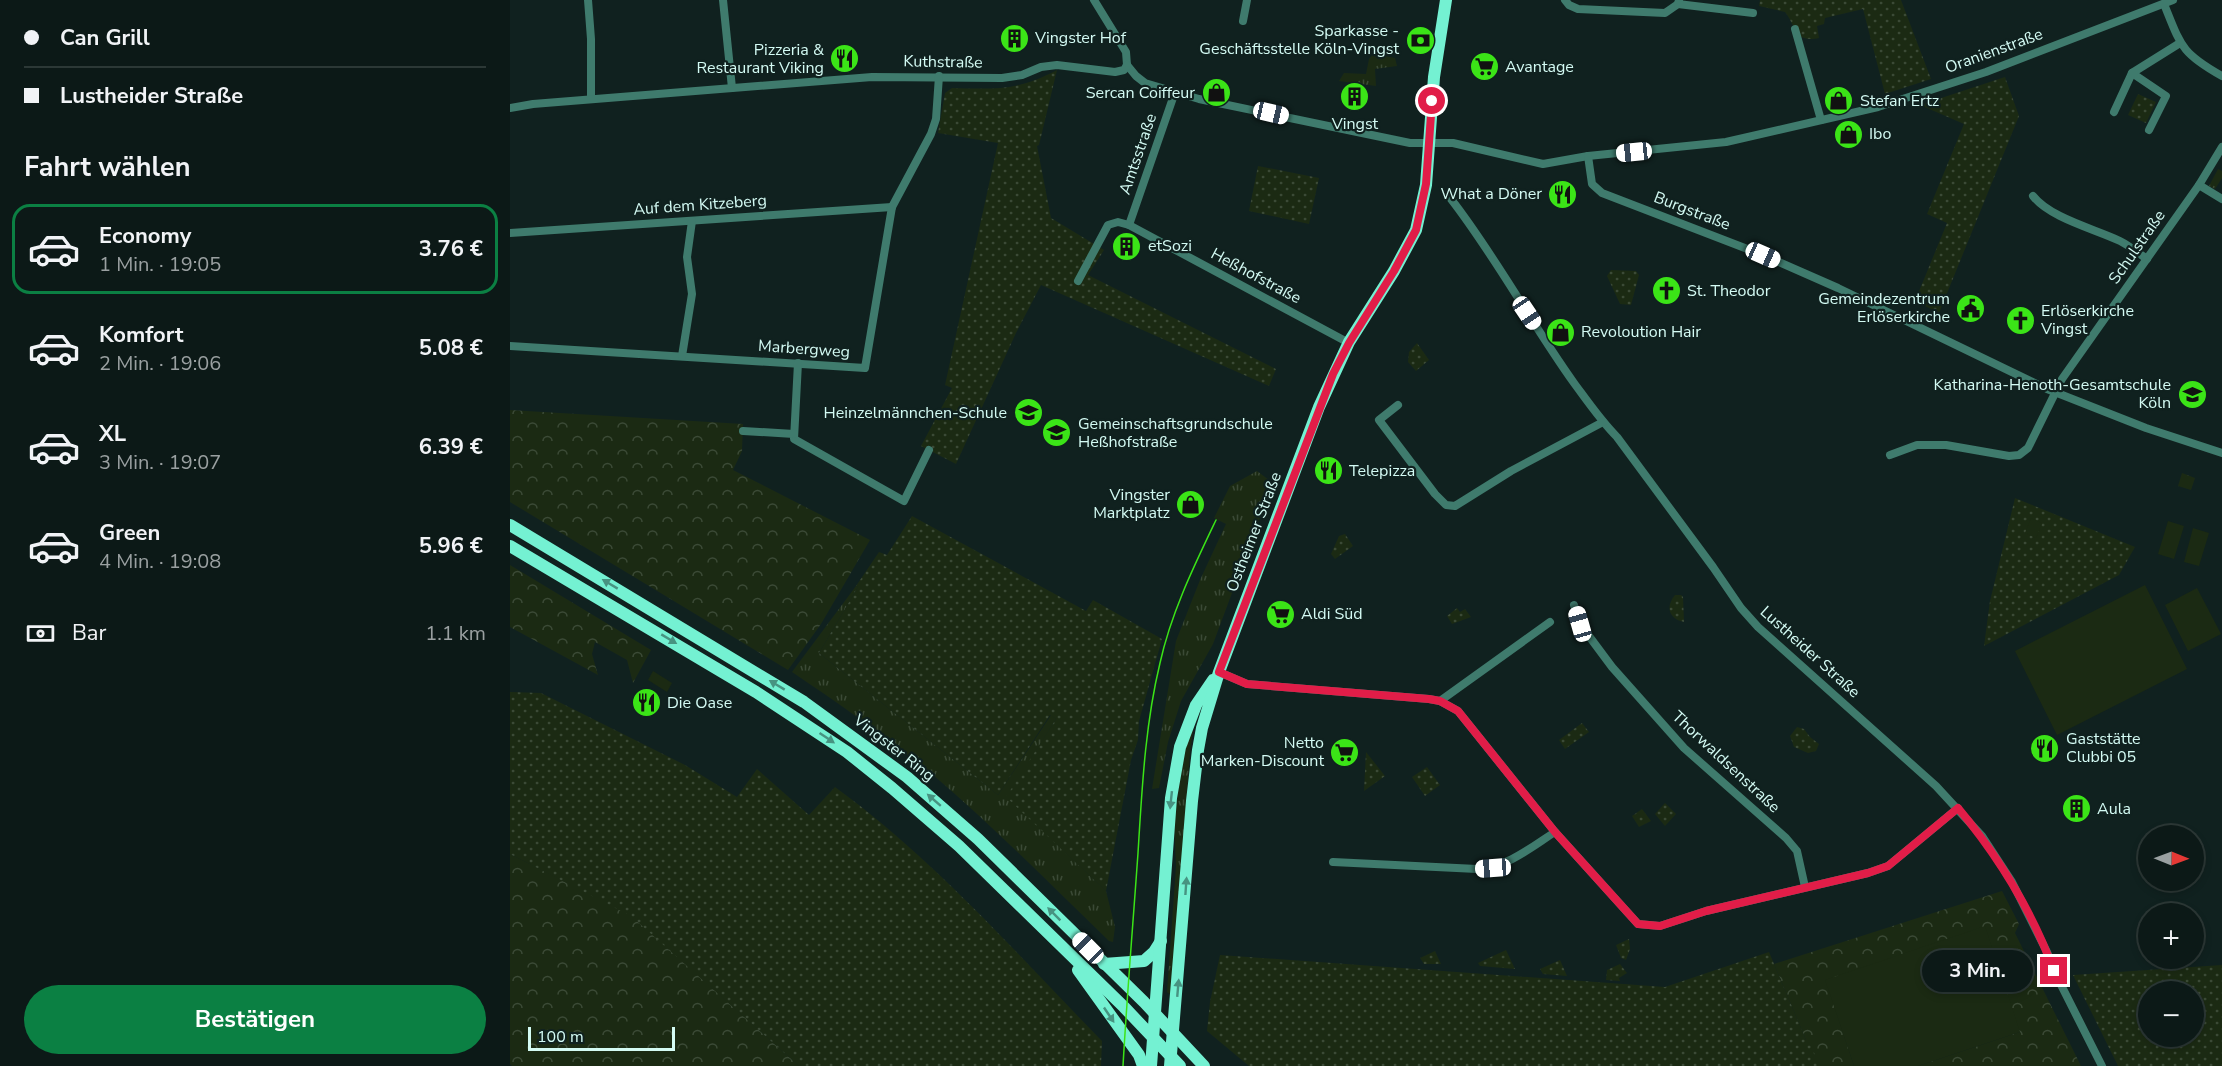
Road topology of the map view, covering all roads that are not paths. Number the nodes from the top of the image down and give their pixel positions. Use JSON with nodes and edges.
{"nodes":[{"id":1,"x":588,"y":0,"type":"edge"},
{"id":2,"x":723,"y":0,"type":"edge"},
{"id":3,"x":1094,"y":0,"type":"edge"},
{"id":4,"x":1247,"y":0,"type":"edge"},
{"id":5,"x":1446,"y":0,"type":"edge"},
{"id":6,"x":1565,"y":0,"type":"edge"},
{"id":7,"x":2173,"y":0,"type":"edge"},
{"id":8,"x":1678,"y":2,"type":"edge"},
{"id":9,"x":2164,"y":4,"type":"junction"},
{"id":10,"x":1753,"y":13,"type":"dead end"},
{"id":11,"x":1243,"y":21,"type":"dead end"},
{"id":12,"x":1795,"y":29,"type":"dead end"},
{"id":13,"x":2180,"y":43,"type":"junction"},
{"id":14,"x":1127,"y":65,"type":"junction"},
{"id":15,"x":2132,"y":74,"type":"junction"},
{"id":16,"x":939,"y":76,"type":"junction"},
{"id":17,"x":2222,"y":76,"type":"edge"},
{"id":18,"x":732,"y":88,"type":"junction"},
{"id":19,"x":1175,"y":92,"type":"junction"},
{"id":20,"x":591,"y":99,"type":"junction"},
{"id":21,"x":510,"y":108,"type":"edge"},
{"id":22,"x":2114,"y":112,"type":"dead end"},
{"id":23,"x":1821,"y":120,"type":"junction"},
{"id":24,"x":2149,"y":130,"type":"dead end"},
{"id":25,"x":1429,"y":143,"type":"junction"},
{"id":26,"x":2222,"y":147,"type":"edge"},
{"id":27,"x":1588,"y":156,"type":"junction"},
{"id":28,"x":2199,"y":185,"type":"junction"},
{"id":29,"x":2033,"y":196,"type":"dead end"},
{"id":30,"x":1450,"y":199,"type":"dead end"},
{"id":31,"x":2222,"y":199,"type":"edge"},
{"id":32,"x":892,"y":207,"type":"junction"},
{"id":33,"x":692,"y":221,"type":"junction"},
{"id":34,"x":1129,"y":225,"type":"junction"},
{"id":35,"x":510,"y":234,"type":"edge"},
{"id":36,"x":2147,"y":260,"type":"junction"},
{"id":37,"x":1078,"y":281,"type":"dead end"},
{"id":38,"x":1349,"y":343,"type":"junction"},
{"id":39,"x":510,"y":346,"type":"edge"},
{"id":40,"x":682,"y":356,"type":"junction"},
{"id":41,"x":798,"y":363,"type":"junction"},
{"id":42,"x":2056,"y":392,"type":"junction"},
{"id":43,"x":1398,"y":405,"type":"dead end"},
{"id":44,"x":1603,"y":422,"type":"junction"},
{"id":45,"x":743,"y":431,"type":"dead end"},
{"id":46,"x":794,"y":434,"type":"junction"},
{"id":47,"x":928,"y":450,"type":"dead end"},
{"id":48,"x":2222,"y":453,"type":"edge"},
{"id":49,"x":1890,"y":455,"type":"dead end"},
{"id":50,"x":510,"y":525,"type":"edge"},
{"id":51,"x":510,"y":546,"type":"edge"},
{"id":52,"x":1574,"y":605,"type":"dead end"},
{"id":53,"x":1550,"y":622,"type":"dead end"},
{"id":54,"x":1219,"y":672,"type":"junction"},
{"id":55,"x":1440,"y":701,"type":"junction"},
{"id":56,"x":1189,"y":725,"type":"junction"},
{"id":57,"x":1201,"y":733,"type":"junction"},
{"id":58,"x":1958,"y":808,"type":"junction"},
{"id":59,"x":1555,"y":832,"type":"junction"},
{"id":60,"x":1333,"y":862,"type":"dead end"},
{"id":61,"x":1805,"y":887,"type":"junction"},
{"id":62,"x":1162,"y":939,"type":"junction"},
{"id":63,"x":1064,"y":949,"type":"junction"},
{"id":64,"x":1104,"y":964,"type":"junction"},
{"id":65,"x":1156,"y":1014,"type":"junction"},
{"id":66,"x":1173,"y":1032,"type":"junction"},
{"id":67,"x":1154,"y":1039,"type":"junction"},
{"id":68,"x":1174,"y":1063,"type":"edge"},
{"id":69,"x":1143,"y":1066,"type":"edge"},
{"id":70,"x":1151,"y":1066,"type":"edge"},
{"id":71,"x":1204,"y":1066,"type":"edge"},
{"id":72,"x":2102,"y":1066,"type":"edge"}],
"edges":[{"from":1,"to":20,"type":"street"},
{"from":2,"to":18,"type":"street"},
{"from":3,"to":14,"type":"street"},
{"from":4,"to":11,"type":"street"},
{"from":5,"to":25,"type":"main road","name":"Ostheimer Straße"},
{"from":6,"to":8,"type":"street"},
{"from":7,"to":9,"type":"street","name":"Oranienstraße"},
{"from":8,"to":10,"type":"street"},
{"from":9,"to":13,"type":"street"},
{"from":9,"to":23,"type":"street","name":"Oranienstraße"},
{"from":12,"to":23,"type":"street"},
{"from":13,"to":15,"type":"street"},
{"from":13,"to":17,"type":"street"},
{"from":14,"to":16,"type":"street","name":"Kuthstraße"},
{"from":14,"to":19,"type":"street"},
{"from":15,"to":22,"type":"street"},
{"from":15,"to":24,"type":"street"},
{"from":16,"to":18,"type":"street","name":"Kuthstraße"},
{"from":16,"to":32,"type":"street","name":"Marbergweg"},
{"from":18,"to":20,"type":"street","name":"Kuthstraße"},
{"from":19,"to":25,"type":"street"},
{"from":19,"to":34,"type":"street","name":"Amtsstraße"},
{"from":20,"to":21,"type":"street","name":"Kuthstraße"},
{"from":23,"to":27,"type":"street","name":"Oranienstraße"},
{"from":25,"to":27,"type":"street"},
{"from":25,"to":38,"type":"main road","name":"Ostheimer Straße"},
{"from":26,"to":28,"type":"street","name":"Schulstraße"},
{"from":27,"to":42,"type":"street","name":"Burgstraße"},
{"from":28,"to":31,"type":"street"},
{"from":28,"to":36,"type":"street","name":"Schulstraße"},
{"from":29,"to":36,"type":"street"},
{"from":30,"to":44,"type":"street","name":"Lustheider Straße"},
{"from":32,"to":33,"type":"street","name":"Auf dem Kitzeberg"},
{"from":32,"to":41,"type":"street","name":"Marbergweg"},
{"from":33,"to":35,"type":"street","name":"Auf dem Kitzeberg"},
{"from":33,"to":40,"type":"street"},
{"from":34,"to":37,"type":"street"},
{"from":34,"to":38,"type":"street","name":"Heßhofstraße"},
{"from":36,"to":42,"type":"street","name":"Schulstraße"},
{"from":38,"to":54,"type":"main road","name":"Ostheimer Straße"},
{"from":39,"to":40,"type":"street","name":"Marbergweg"},
{"from":40,"to":41,"type":"street","name":"Marbergweg"},
{"from":41,"to":46,"type":"street"},
{"from":42,"to":48,"type":"street","name":"Burgstraße"},
{"from":42,"to":49,"type":"street","name":"Schulstraße"},
{"from":43,"to":44,"type":"street"},
{"from":44,"to":58,"type":"street","name":"Lustheider Straße"},
{"from":45,"to":46,"type":"street"},
{"from":46,"to":47,"type":"street"},
{"from":64,"to":50,"type":"main road","name":"Vingster Ring","one_way":true},
{"from":51,"to":63,"type":"main road","name":"Vingster Ring","one_way":true},
{"from":52,"to":61,"type":"street","name":"Thorwaldsenstraße"},
{"from":53,"to":55,"type":"street"},
{"from":54,"to":55,"type":"street"},
{"from":54,"to":56,"type":"main road","name":"Ostheimer Straße"},
{"from":54,"to":57,"type":"main road","name":"Ostheimer Straße"},
{"from":55,"to":59,"type":"street"},
{"from":56,"to":57,"type":"main road"},
{"from":56,"to":62,"type":"main road","name":"Ostheimer Straße","one_way":true},
{"from":66,"to":57,"type":"main road","name":"Ostheimer Straße","one_way":true},
{"from":58,"to":61,"type":"street"},
{"from":58,"to":72,"type":"street","name":"Lustheider Straße"},
{"from":59,"to":60,"type":"street"},
{"from":59,"to":61,"type":"street"},
{"from":62,"to":64,"type":"main road"},
{"from":62,"to":65,"type":"main road","name":"Ostheimer Straße"},
{"from":63,"to":67,"type":"main road","name":"Vingster Ring"},
{"from":63,"to":69,"type":"main road","one_way":true},
{"from":64,"to":65,"type":"main road","name":"Vingster Ring"},
{"from":65,"to":66,"type":"main road","name":"Vingster Ring"},
{"from":65,"to":67,"type":"main road","name":"Ostheimer Straße"},
{"from":66,"to":68,"type":"main road","name":"Ostheimer Straße"},
{"from":66,"to":71,"type":"main road","name":"Vingster Ring"},
{"from":67,"to":68,"type":"main road","name":"Vingster Ring"},
{"from":67,"to":70,"type":"main road","name":"Ostheimer Straße"}]}
